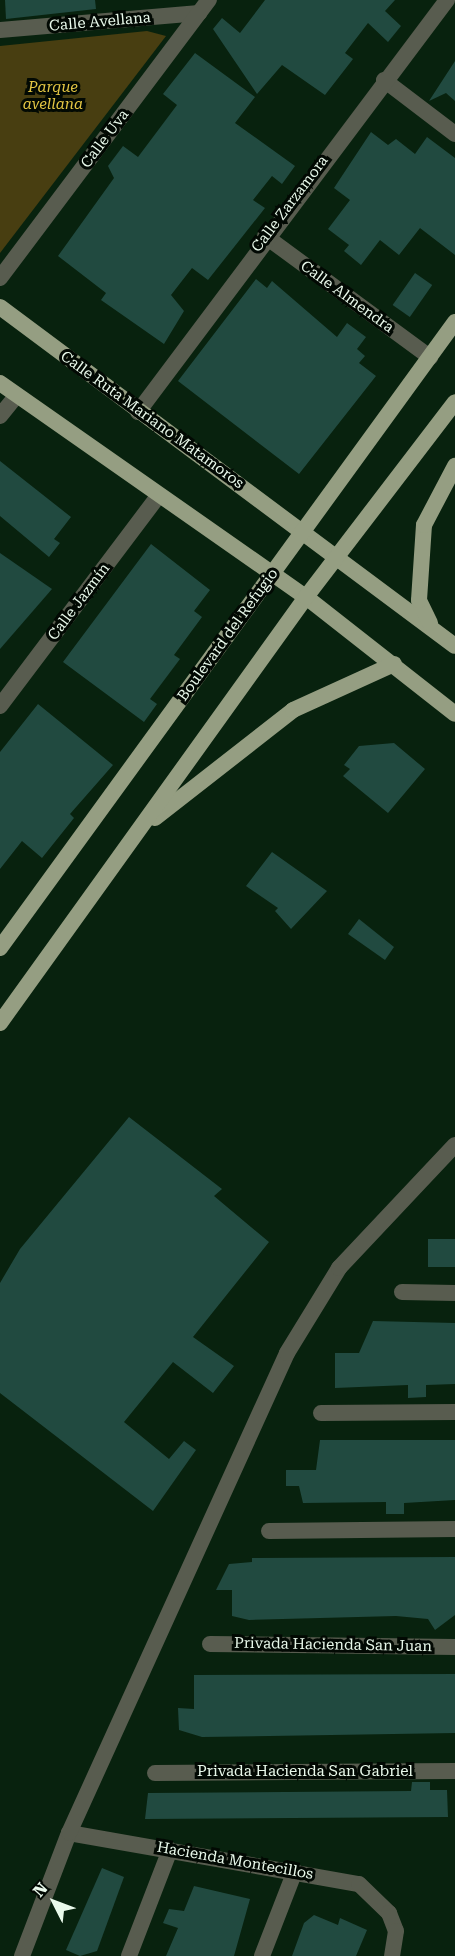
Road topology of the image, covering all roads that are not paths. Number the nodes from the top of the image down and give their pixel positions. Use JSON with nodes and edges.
{"nodes":[{"id":1,"x":447,"y":0,"type":"edge"},
{"id":2,"x":204,"y":6,"type":"edge"},
{"id":3,"x":0,"y":30,"type":"edge"},
{"id":4,"x":384,"y":80,"type":"junction"},
{"id":5,"x":455,"y":134,"type":"edge"},
{"id":6,"x":265,"y":236,"type":"junction"},
{"id":7,"x":0,"y":278,"type":"edge"},
{"id":8,"x":0,"y":307,"type":"edge"},
{"id":9,"x":455,"y":322,"type":"edge"},
{"id":10,"x":430,"y":357,"type":"junction"},
{"id":11,"x":0,"y":383,"type":"edge"},
{"id":12,"x":16,"y":396,"type":"junction"},
{"id":13,"x":455,"y":402,"type":"edge"},
{"id":14,"x":138,"y":412,"type":"junction"},
{"id":15,"x":0,"y":416,"type":"edge"},
{"id":16,"x":455,"y":466,"type":"edge"},
{"id":17,"x":158,"y":498,"type":"junction"},
{"id":18,"x":305,"y":530,"type":"junction"},
{"id":19,"x":338,"y":555,"type":"junction"},
{"id":20,"x":272,"y":575,"type":"junction"},
{"id":21,"x":306,"y":597,"type":"junction"},
{"id":22,"x":433,"y":629,"type":"junction"},
{"id":23,"x":455,"y":646,"type":"edge"},
{"id":24,"x":394,"y":664,"type":"junction"},
{"id":25,"x":0,"y":706,"type":"edge"},
{"id":26,"x":455,"y":714,"type":"edge"},
{"id":27,"x":144,"y":826,"type":"junction"},
{"id":28,"x":0,"y":948,"type":"edge"},
{"id":29,"x":0,"y":1023,"type":"edge"},
{"id":30,"x":455,"y":1145,"type":"edge"},
{"id":31,"x":402,"y":1292,"type":"dead end"},
{"id":32,"x":455,"y":1293,"type":"edge"},
{"id":33,"x":455,"y":1412,"type":"edge"},
{"id":34,"x":321,"y":1413,"type":"dead end"},
{"id":35,"x":455,"y":1529,"type":"edge"},
{"id":36,"x":269,"y":1530,"type":"dead end"},
{"id":37,"x":210,"y":1644,"type":"dead end"},
{"id":38,"x":455,"y":1647,"type":"edge"},
{"id":39,"x":455,"y":1771,"type":"edge"},
{"id":40,"x":155,"y":1773,"type":"dead end"},
{"id":41,"x":69,"y":1833,"type":"junction"},
{"id":42,"x":170,"y":1850,"type":"junction"},
{"id":43,"x":295,"y":1871,"type":"junction"},
{"id":44,"x":22,"y":1956,"type":"edge"},
{"id":45,"x":129,"y":1956,"type":"edge"},
{"id":46,"x":261,"y":1956,"type":"edge"},
{"id":47,"x":392,"y":1956,"type":"edge"}],
"edges":[{"from":1,"to":4,"type":"street","name":"Calle Zarzamora"},
{"from":2,"to":3,"type":"street","name":"Calle Avellana"},
{"from":2,"to":7,"type":"street","name":"Calle Uva"},
{"from":4,"to":5,"type":"street"},
{"from":4,"to":6,"type":"street","name":"Calle Zarzamora"},
{"from":6,"to":10,"type":"street","name":"Calle Almendra"},
{"from":6,"to":14,"type":"street","name":"Calle Zarzamora"},
{"from":8,"to":14,"type":"main road","name":"Calle Ruta Mariano Matamoros"},
{"from":9,"to":10,"type":"main road","name":"Boulevard del Refugio"},
{"from":10,"to":18,"type":"main road","name":"Boulevard del Refugio"},
{"from":11,"to":12,"type":"main road"},
{"from":12,"to":15,"type":"street"},
{"from":12,"to":17,"type":"main road"},
{"from":13,"to":19,"type":"main road"},
{"from":14,"to":18,"type":"main road","name":"Calle Ruta Mariano Matamoros"},
{"from":16,"to":22,"type":"main road"},
{"from":17,"to":20,"type":"main road"},
{"from":17,"to":25,"type":"street","name":"Calle Jazmín"},
{"from":18,"to":19,"type":"main road","name":"Calle Ruta Mariano Matamoros"},
{"from":18,"to":20,"type":"main road","name":"Boulevard del Refugio"},
{"from":19,"to":21,"type":"main road"},
{"from":19,"to":22,"type":"main road","name":"Calle Ruta Mariano Matamoros"},
{"from":20,"to":21,"type":"main road"},
{"from":20,"to":28,"type":"main road","name":"Boulevard del Refugio"},
{"from":21,"to":24,"type":"main road"},
{"from":21,"to":27,"type":"main road"},
{"from":22,"to":23,"type":"main road","name":"Calle Ruta Mariano Matamoros"},
{"from":24,"to":26,"type":"main road"},
{"from":24,"to":27,"type":"main road"},
{"from":27,"to":29,"type":"main road"},
{"from":30,"to":41,"type":"street"},
{"from":31,"to":32,"type":"street"},
{"from":33,"to":34,"type":"street"},
{"from":35,"to":36,"type":"street"},
{"from":37,"to":38,"type":"street","name":"Privada Hacienda San Juan"},
{"from":39,"to":40,"type":"street","name":"Privada Hacienda San Gabriel"},
{"from":41,"to":42,"type":"street","name":"Hacienda Montecillos"},
{"from":41,"to":44,"type":"street"},
{"from":42,"to":43,"type":"street","name":"Hacienda Montecillos"},
{"from":42,"to":45,"type":"street"},
{"from":43,"to":46,"type":"street"},
{"from":43,"to":47,"type":"street","name":"Hacienda Montecillos"}]}
